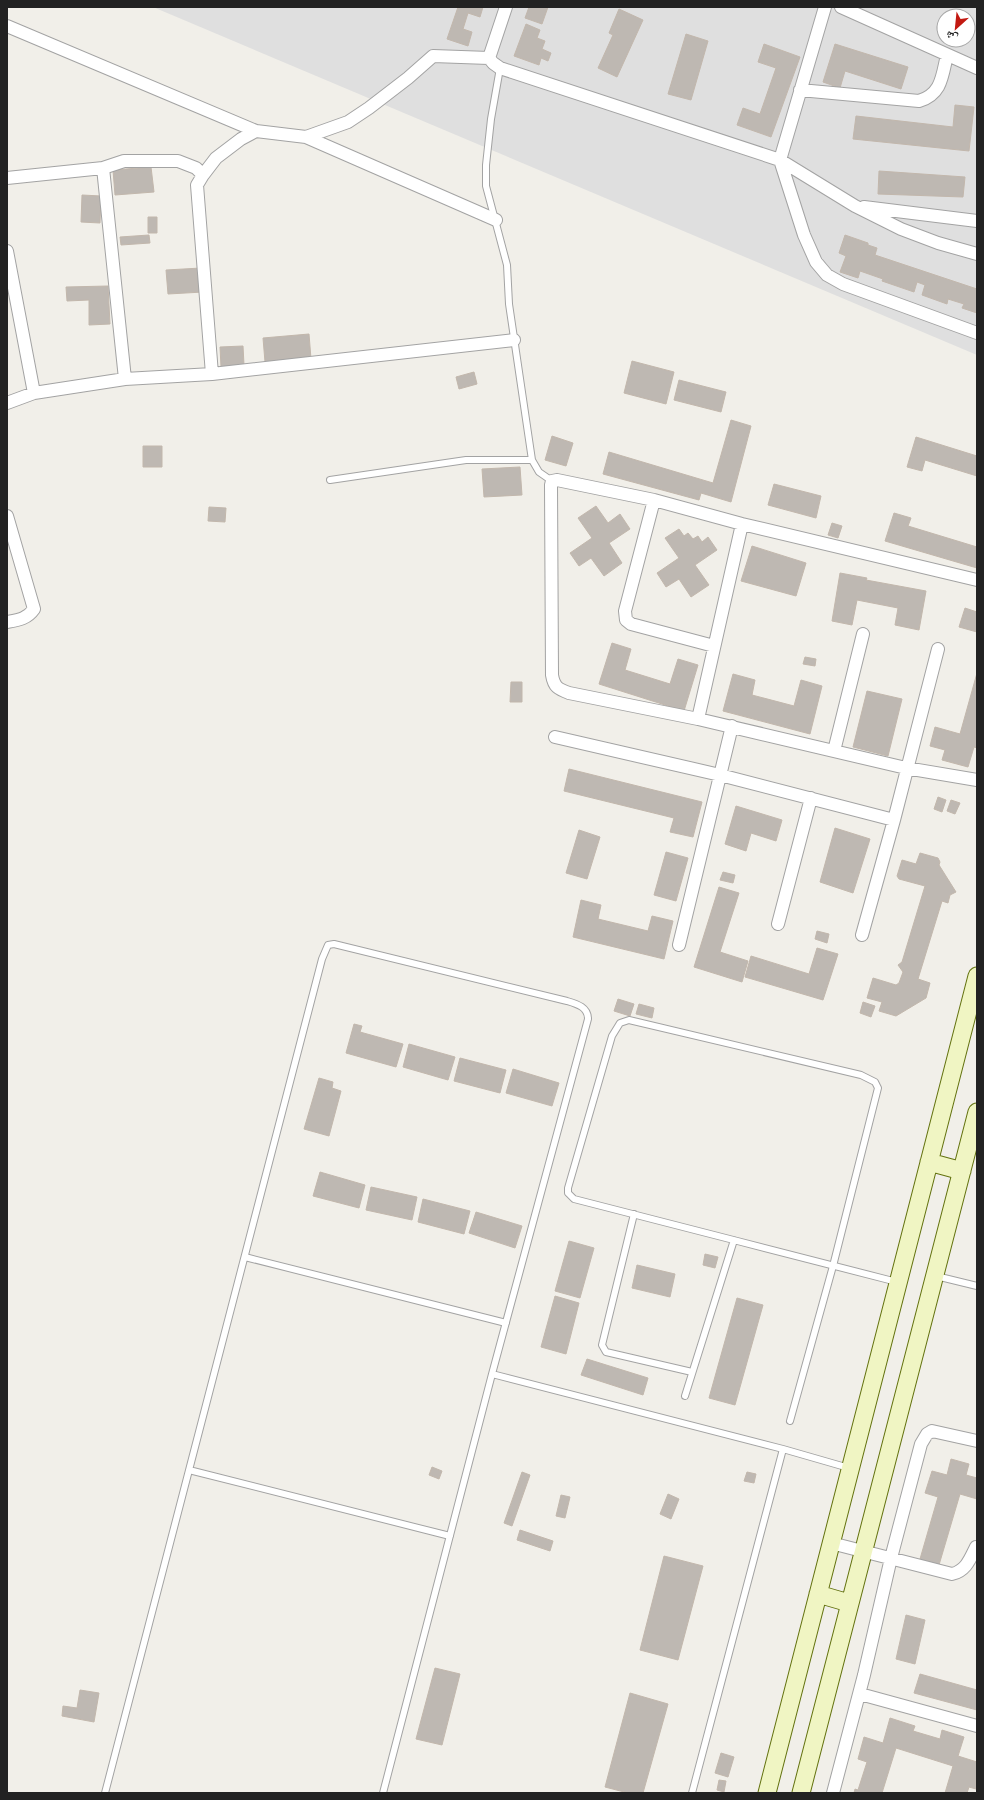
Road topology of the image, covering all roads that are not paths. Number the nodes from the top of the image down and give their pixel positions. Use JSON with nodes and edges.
{"nodes":[{"id":1,"x":506,"y":7,"type":"edge"},
{"id":2,"x":825,"y":7,"type":"edge"},
{"id":3,"x":841,"y":7,"type":"edge"},
{"id":4,"x":7,"y":26,"type":"edge"},
{"id":5,"x":947,"y":55,"type":"junction"},
{"id":6,"x":489,"y":58,"type":"junction"},
{"id":7,"x":500,"y":68,"type":"junction"},
{"id":8,"x":977,"y":68,"type":"edge"},
{"id":9,"x":800,"y":90,"type":"junction"},
{"id":10,"x":256,"y":131,"type":"junction"},
{"id":11,"x":306,"y":137,"type":"junction"},
{"id":12,"x":780,"y":160,"type":"junction"},
{"id":13,"x":103,"y":168,"type":"junction"},
{"id":14,"x":203,"y":174,"type":"junction"},
{"id":15,"x":7,"y":178,"type":"edge"},
{"id":16,"x":855,"y":206,"type":"junction"},
{"id":17,"x":496,"y":220,"type":"junction"},
{"id":18,"x":977,"y":221,"type":"edge"},
{"id":19,"x":7,"y":250,"type":"edge"},
{"id":20,"x":977,"y":254,"type":"edge"},
{"id":21,"x":977,"y":333,"type":"edge"},
{"id":22,"x":514,"y":340,"type":"junction"},
{"id":23,"x":212,"y":374,"type":"junction"},
{"id":24,"x":125,"y":379,"type":"junction"},
{"id":25,"x":34,"y":393,"type":"junction"},
{"id":26,"x":7,"y":403,"type":"edge"},
{"id":27,"x":532,"y":460,"type":"junction"},
{"id":28,"x":330,"y":480,"type":"dead end"},
{"id":29,"x":552,"y":481,"type":"junction"},
{"id":30,"x":654,"y":500,"type":"junction"},
{"id":31,"x":7,"y":516,"type":"edge"},
{"id":32,"x":742,"y":524,"type":"junction"},
{"id":33,"x":977,"y":580,"type":"edge"},
{"id":34,"x":7,"y":622,"type":"edge"},
{"id":35,"x":863,"y":634,"type":"dead end"},
{"id":36,"x":714,"y":646,"type":"junction"},
{"id":37,"x":938,"y":649,"type":"dead end"},
{"id":38,"x":698,"y":719,"type":"junction"},
{"id":39,"x":732,"y":726,"type":"junction"},
{"id":40,"x":555,"y":737,"type":"dead end"},
{"id":41,"x":834,"y":751,"type":"junction"},
{"id":42,"x":906,"y":768,"type":"junction"},
{"id":43,"x":720,"y":775,"type":"junction"},
{"id":44,"x":977,"y":780,"type":"edge"},
{"id":45,"x":811,"y":798,"type":"junction"},
{"id":46,"x":894,"y":820,"type":"junction"},
{"id":47,"x":778,"y":924,"type":"dead end"},
{"id":48,"x":862,"y":935,"type":"dead end"},
{"id":49,"x":679,"y":945,"type":"dead end"},
{"id":50,"x":977,"y":976,"type":"edge"},
{"id":51,"x":977,"y":1112,"type":"edge"},
{"id":52,"x":929,"y":1162,"type":"junction"},
{"id":53,"x":962,"y":1171,"type":"junction"},
{"id":54,"x":634,"y":1214,"type":"junction"},
{"id":55,"x":734,"y":1240,"type":"junction"},
{"id":56,"x":245,"y":1257,"type":"junction"},
{"id":57,"x":833,"y":1266,"type":"junction"},
{"id":58,"x":936,"y":1276,"type":"junction"},
{"id":59,"x":898,"y":1283,"type":"junction"},
{"id":60,"x":977,"y":1286,"type":"edge"},
{"id":61,"x":506,"y":1323,"type":"junction"},
{"id":62,"x":692,"y":1372,"type":"junction"},
{"id":63,"x":492,"y":1374,"type":"junction"},
{"id":64,"x":685,"y":1396,"type":"dead end"},
{"id":65,"x":790,"y":1421,"type":"dead end"},
{"id":66,"x":977,"y":1441,"type":"edge"},
{"id":67,"x":783,"y":1449,"type":"junction"},
{"id":68,"x":850,"y":1469,"type":"junction"},
{"id":69,"x":189,"y":1470,"type":"junction"},
{"id":70,"x":450,"y":1536,"type":"junction"},
{"id":71,"x":831,"y":1543,"type":"junction"},
{"id":72,"x":976,"y":1547,"type":"edge"},
{"id":73,"x":863,"y":1552,"type":"junction"},
{"id":74,"x":891,"y":1558,"type":"junction"},
{"id":75,"x":818,"y":1594,"type":"junction"},
{"id":76,"x":849,"y":1603,"type":"junction"},
{"id":77,"x":860,"y":1694,"type":"junction"},
{"id":78,"x":977,"y":1726,"type":"edge"},
{"id":79,"x":105,"y":1793,"type":"edge"},
{"id":80,"x":383,"y":1793,"type":"edge"},
{"id":81,"x":692,"y":1793,"type":"edge"},
{"id":82,"x":767,"y":1793,"type":"edge"},
{"id":83,"x":801,"y":1793,"type":"edge"},
{"id":84,"x":833,"y":1793,"type":"edge"}],
"edges":[{"from":1,"to":6,"type":"street"},
{"from":2,"to":9,"type":"street"},
{"from":3,"to":5,"type":"street"},
{"from":4,"to":10,"type":"street"},
{"from":5,"to":8,"type":"street"},
{"from":5,"to":9,"type":"street"},
{"from":6,"to":7,"type":"street"},
{"from":6,"to":11,"type":"street"},
{"from":7,"to":12,"type":"street"},
{"from":7,"to":17,"type":"lane"},
{"from":9,"to":12,"type":"street"},
{"from":10,"to":11,"type":"street"},
{"from":10,"to":14,"type":"street"},
{"from":11,"to":17,"type":"street"},
{"from":12,"to":16,"type":"street"},
{"from":12,"to":21,"type":"street"},
{"from":13,"to":14,"type":"street"},
{"from":13,"to":15,"type":"street"},
{"from":13,"to":24,"type":"street"},
{"from":14,"to":23,"type":"street"},
{"from":16,"to":18,"type":"street"},
{"from":16,"to":20,"type":"street"},
{"from":17,"to":22,"type":"lane"},
{"from":19,"to":25,"type":"street"},
{"from":22,"to":23,"type":"street"},
{"from":22,"to":27,"type":"lane"},
{"from":23,"to":24,"type":"street"},
{"from":24,"to":25,"type":"street"},
{"from":25,"to":26,"type":"street"},
{"from":27,"to":28,"type":"lane"},
{"from":27,"to":29,"type":"lane"},
{"from":29,"to":30,"type":"street"},
{"from":29,"to":38,"type":"street"},
{"from":30,"to":32,"type":"street"},
{"from":30,"to":36,"type":"street"},
{"from":31,"to":34,"type":"street"},
{"from":32,"to":33,"type":"street"},
{"from":32,"to":36,"type":"street"},
{"from":35,"to":41,"type":"street"},
{"from":36,"to":38,"type":"street"},
{"from":37,"to":42,"type":"street"},
{"from":38,"to":39,"type":"street"},
{"from":39,"to":41,"type":"street"},
{"from":39,"to":43,"type":"street"},
{"from":40,"to":43,"type":"street"},
{"from":41,"to":42,"type":"street"},
{"from":42,"to":44,"type":"street"},
{"from":42,"to":46,"type":"street"},
{"from":43,"to":45,"type":"street"},
{"from":43,"to":49,"type":"street"},
{"from":45,"to":46,"type":"street"},
{"from":45,"to":47,"type":"street"},
{"from":46,"to":48,"type":"street"},
{"from":50,"to":52,"type":"street"},
{"from":51,"to":53,"type":"street"},
{"from":52,"to":53,"type":"street"},
{"from":52,"to":59,"type":"street"},
{"from":53,"to":58,"type":"street"},
{"from":54,"to":55,"type":"lane"},
{"from":54,"to":57,"type":"lane"},
{"from":54,"to":62,"type":"lane"},
{"from":55,"to":57,"type":"lane"},
{"from":55,"to":62,"type":"lane"},
{"from":56,"to":61,"type":"lane"},
{"from":56,"to":61,"type":"lane"},
{"from":56,"to":69,"type":"lane"},
{"from":57,"to":59,"type":"lane"},
{"from":57,"to":65,"type":"lane"},
{"from":58,"to":60,"type":"lane"},
{"from":58,"to":73,"type":"street"},
{"from":59,"to":68,"type":"street"},
{"from":61,"to":63,"type":"lane"},
{"from":62,"to":64,"type":"lane"},
{"from":63,"to":67,"type":"lane"},
{"from":63,"to":70,"type":"lane"},
{"from":66,"to":74,"type":"street"},
{"from":67,"to":68,"type":"lane"},
{"from":67,"to":81,"type":"lane"},
{"from":68,"to":71,"type":"street"},
{"from":69,"to":70,"type":"lane"},
{"from":69,"to":79,"type":"lane"},
{"from":70,"to":80,"type":"lane"},
{"from":71,"to":73,"type":"street"},
{"from":71,"to":75,"type":"street"},
{"from":72,"to":74,"type":"street"},
{"from":73,"to":74,"type":"street"},
{"from":73,"to":76,"type":"street"},
{"from":74,"to":77,"type":"street"},
{"from":75,"to":76,"type":"street"},
{"from":75,"to":82,"type":"street"},
{"from":76,"to":83,"type":"street"},
{"from":77,"to":78,"type":"street"},
{"from":77,"to":84,"type":"street"}]}
